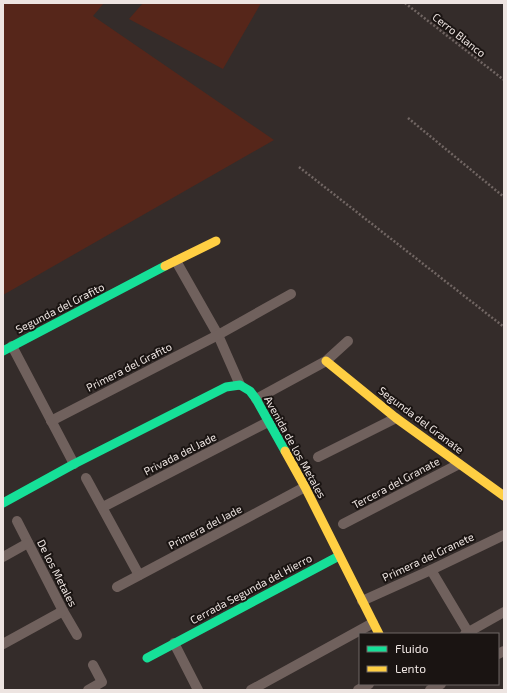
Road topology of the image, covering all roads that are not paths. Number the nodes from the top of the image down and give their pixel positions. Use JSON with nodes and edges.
{"nodes":[{"id":1,"x":216,"y":241,"type":"dead end"},
{"id":2,"x":176,"y":261,"type":"junction"},
{"id":3,"x":291,"y":294,"type":"dead end"},
{"id":4,"x":218,"y":335,"type":"junction"},
{"id":5,"x":348,"y":341,"type":"dead end"},
{"id":6,"x":7,"y":349,"type":"edge"},
{"id":7,"x":326,"y":361,"type":"junction"},
{"id":8,"x":240,"y":385,"type":"junction"},
{"id":9,"x":256,"y":399,"type":"junction"},
{"id":10,"x":396,"y":418,"type":"junction"},
{"id":11,"x":51,"y":421,"type":"junction"},
{"id":12,"x":268,"y":422,"type":"junction"},
{"id":13,"x":318,"y":457,"type":"dead end"},
{"id":14,"x":74,"y":464,"type":"junction"},
{"id":15,"x":459,"y":464,"type":"junction"},
{"id":16,"x":86,"y":478,"type":"dead end"},
{"id":17,"x":305,"y":487,"type":"junction"},
{"id":18,"x":504,"y":496,"type":"edge"},
{"id":19,"x":3,"y":503,"type":"edge"},
{"id":20,"x":103,"y":507,"type":"junction"},
{"id":21,"x":17,"y":521,"type":"dead end"},
{"id":22,"x":343,"y":524,"type":"dead end"},
{"id":23,"x":504,"y":535,"type":"edge"},
{"id":24,"x":28,"y":543,"type":"junction"},
{"id":25,"x":339,"y":556,"type":"junction"},
{"id":26,"x":3,"y":557,"type":"edge"},
{"id":27,"x":431,"y":570,"type":"junction"},
{"id":28,"x":139,"y":575,"type":"junction"},
{"id":29,"x":117,"y":587,"type":"dead end"},
{"id":30,"x":362,"y":601,"type":"junction"},
{"id":31,"x":63,"y":611,"type":"junction"},
{"id":32,"x":504,"y":612,"type":"edge"},
{"id":33,"x":373,"y":623,"type":"junction"},
{"id":34,"x":378,"y":633,"type":"edge"},
{"id":35,"x":466,"y":633,"type":"edge"},
{"id":36,"x":77,"y":635,"type":"dead end"},
{"id":37,"x":174,"y":643,"type":"junction"},
{"id":38,"x":3,"y":644,"type":"edge"},
{"id":39,"x":147,"y":658,"type":"dead end"},
{"id":40,"x":93,"y":666,"type":"dead end"},
{"id":41,"x":367,"y":685,"type":"edge"},
{"id":42,"x":439,"y":685,"type":"edge"},
{"id":43,"x":88,"y":690,"type":"edge"},
{"id":44,"x":198,"y":690,"type":"edge"},
{"id":45,"x":251,"y":690,"type":"edge"},
{"id":46,"x":358,"y":690,"type":"edge"},
{"id":47,"x":430,"y":690,"type":"edge"}],
"edges":[{"from":1,"to":2,"type":"street","name":"Segunda del Grafito"},
{"from":2,"to":4,"type":"street"},
{"from":2,"to":6,"type":"street","name":"Segunda del Grafito"},
{"from":3,"to":4,"type":"street","name":"Primera del Grafito"},
{"from":4,"to":8,"type":"street"},
{"from":4,"to":11,"type":"street","name":"Primera del Grafito"},
{"from":5,"to":7,"type":"street"},
{"from":6,"to":11,"type":"street","name":"Segunda del Grafito"},
{"from":7,"to":9,"type":"street"},
{"from":7,"to":10,"type":"street","name":"Segunda del Granate"},
{"from":8,"to":9,"type":"street","name":"Avenida de los Metales"},
{"from":8,"to":14,"type":"street"},
{"from":9,"to":12,"type":"street","name":"Avenida de los Metales"},
{"from":10,"to":13,"type":"street"},
{"from":10,"to":15,"type":"street","name":"Segunda del Granate"},
{"from":11,"to":14,"type":"street","name":"Segunda del Grafito"},
{"from":12,"to":17,"type":"street","name":"Avenida de los Metales"},
{"from":12,"to":20,"type":"street","name":"Privada del Jade"},
{"from":14,"to":19,"type":"street"},
{"from":15,"to":18,"type":"street","name":"Segunda del Granate"},
{"from":15,"to":22,"type":"street","name":"Tercera del Granate"},
{"from":16,"to":20,"type":"street"},
{"from":17,"to":25,"type":"street","name":"Avenida de los Metales"},
{"from":17,"to":28,"type":"street","name":"Primera del Jade"},
{"from":20,"to":28,"type":"street"},
{"from":21,"to":24,"type":"street","name":"De los Metales"},
{"from":23,"to":27,"type":"street","name":"Primera del Granete"},
{"from":24,"to":26,"type":"street"},
{"from":24,"to":31,"type":"street","name":"De los Metales"},
{"from":25,"to":30,"type":"street","name":"Avenida de los Metales"},
{"from":25,"to":37,"type":"street","name":"Cerrada Segunda del Hierro"},
{"from":27,"to":30,"type":"street","name":"Primera del Granete"},
{"from":27,"to":35,"type":"street"},
{"from":28,"to":29,"type":"street","name":"Primera del Jade"},
{"from":30,"to":33,"type":"street","name":"Avenida de los Metales"},
{"from":31,"to":36,"type":"street","name":"De los Metales"},
{"from":31,"to":38,"type":"street"},
{"from":32,"to":35,"type":"street"},
{"from":33,"to":34,"type":"street","name":"Avenida de los Metales"},
{"from":33,"to":45,"type":"street"},
{"from":37,"to":39,"type":"street","name":"Cerrada Segunda del Hierro"},
{"from":37,"to":44,"type":"street"},
{"from":40,"to":43,"type":"street"},
{"from":41,"to":46,"type":"street"},
{"from":42,"to":47,"type":"street"}]}
